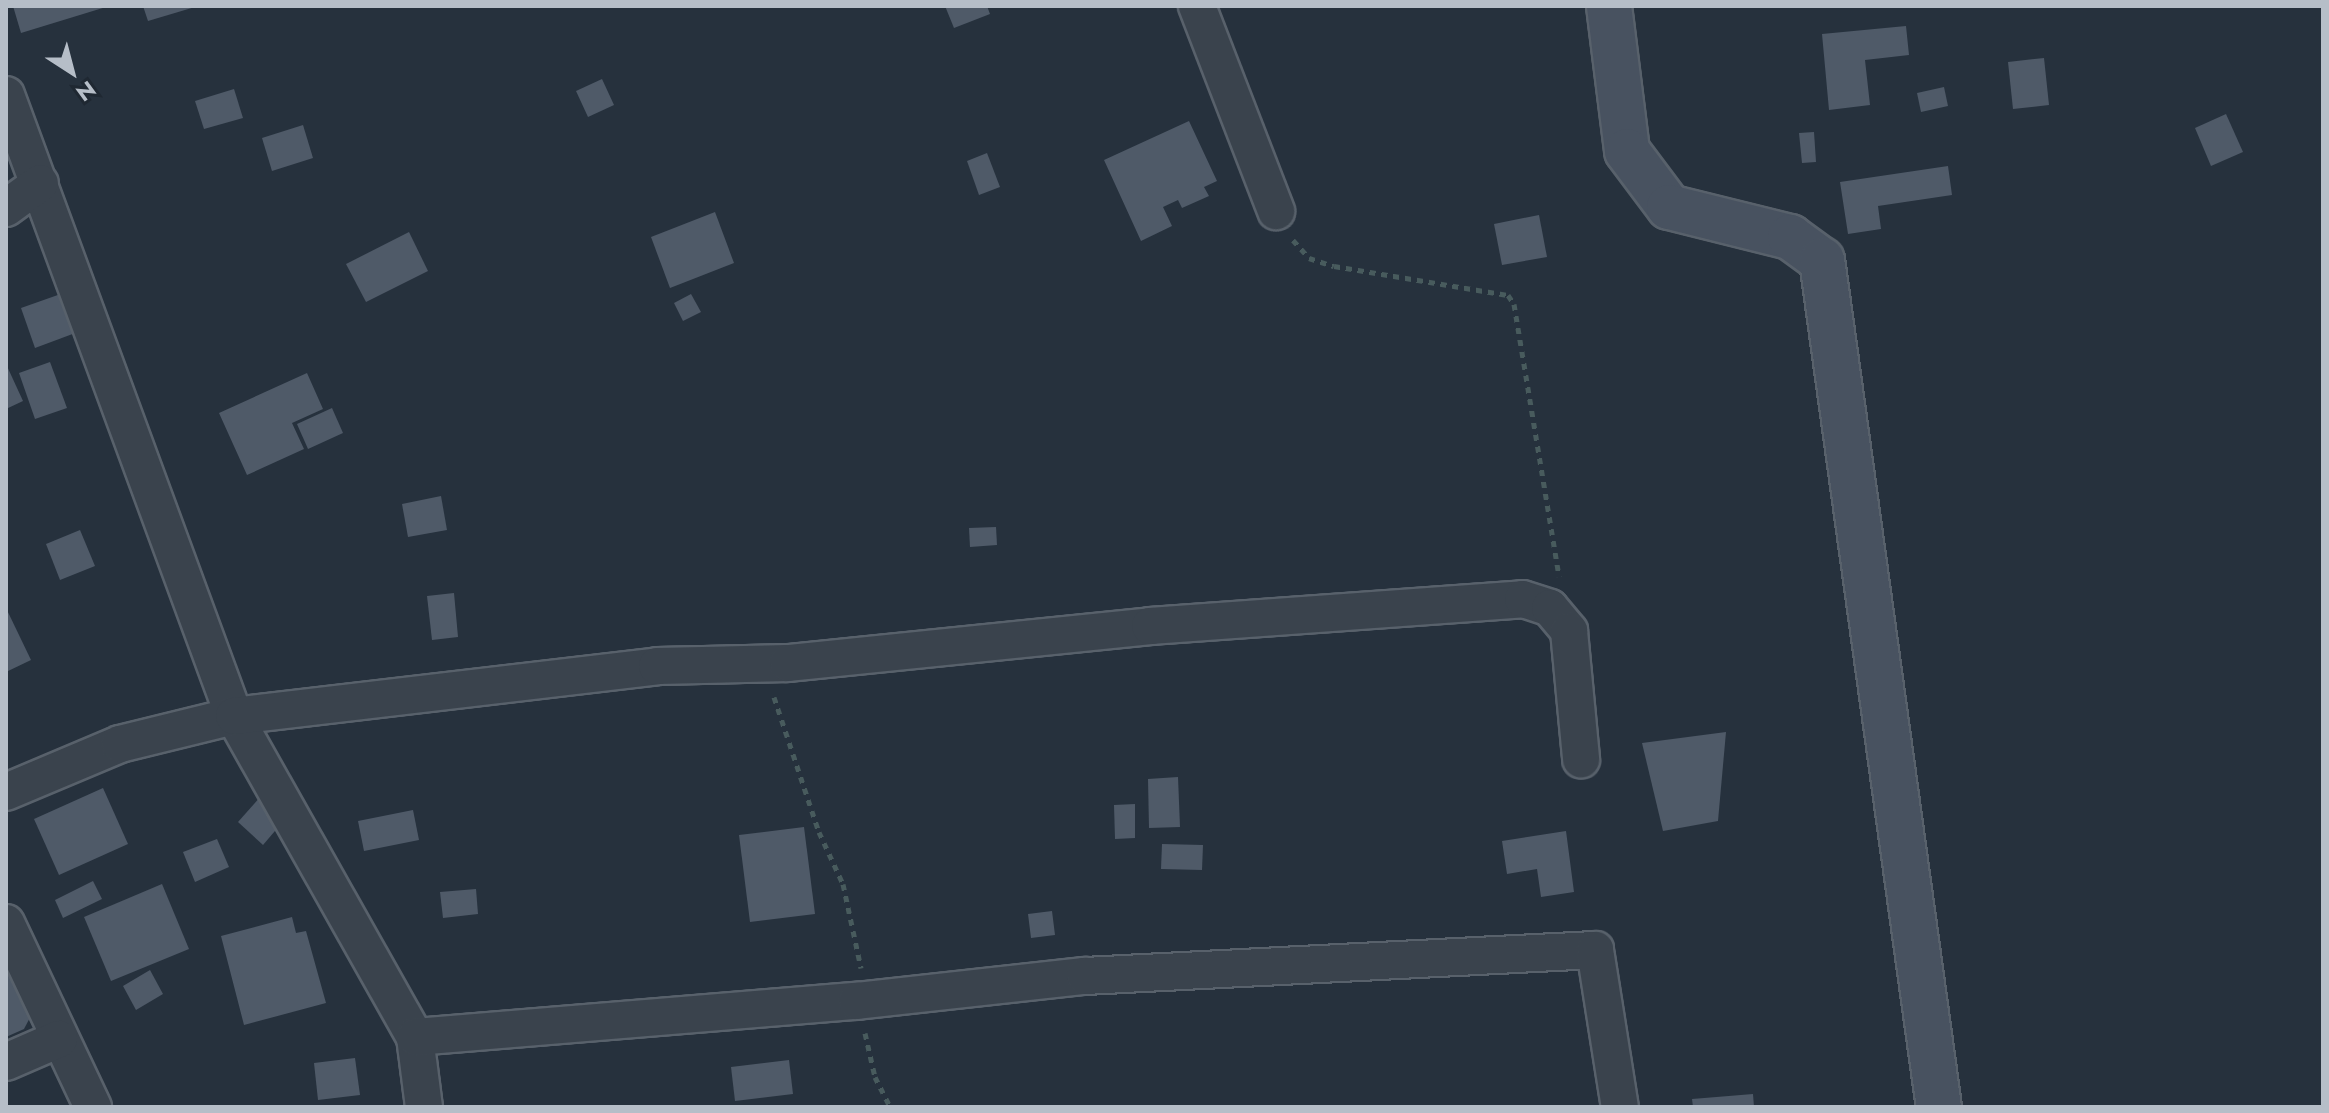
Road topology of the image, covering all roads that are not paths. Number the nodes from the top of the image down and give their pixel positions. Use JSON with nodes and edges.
{"nodes":[{"id":1,"x":1197,"y":6,"type":"edge"},
{"id":2,"x":1609,"y":6,"type":"edge"},
{"id":3,"x":6,"y":95,"type":"edge"},
{"id":4,"x":40,"y":183,"type":"junction"},
{"id":5,"x":6,"y":208,"type":"edge"},
{"id":6,"x":1276,"y":211,"type":"road end"},
{"id":7,"x":234,"y":716,"type":"junction"},
{"id":8,"x":1581,"y":759,"type":"dead end"},
{"id":9,"x":6,"y":792,"type":"edge"},
{"id":10,"x":6,"y":923,"type":"edge"},
{"id":11,"x":415,"y":1037,"type":"junction"},
{"id":12,"x":59,"y":1039,"type":"junction"},
{"id":13,"x":6,"y":1062,"type":"edge"},
{"id":14,"x":93,"y":1107,"type":"edge"},
{"id":15,"x":424,"y":1107,"type":"edge"},
{"id":16,"x":1620,"y":1107,"type":"edge"},
{"id":17,"x":1939,"y":1107,"type":"edge"}],
"edges":[{"from":1,"to":6,"type":"street"},
{"from":2,"to":17,"type":"street"},
{"from":3,"to":4,"type":"street"},
{"from":4,"to":5,"type":"street"},
{"from":4,"to":7,"type":"street"},
{"from":7,"to":8,"type":"street"},
{"from":7,"to":9,"type":"street"},
{"from":7,"to":11,"type":"street"},
{"from":10,"to":12,"type":"street"},
{"from":11,"to":15,"type":"street"},
{"from":11,"to":16,"type":"street"},
{"from":12,"to":13,"type":"street"},
{"from":12,"to":14,"type":"street"}]}
